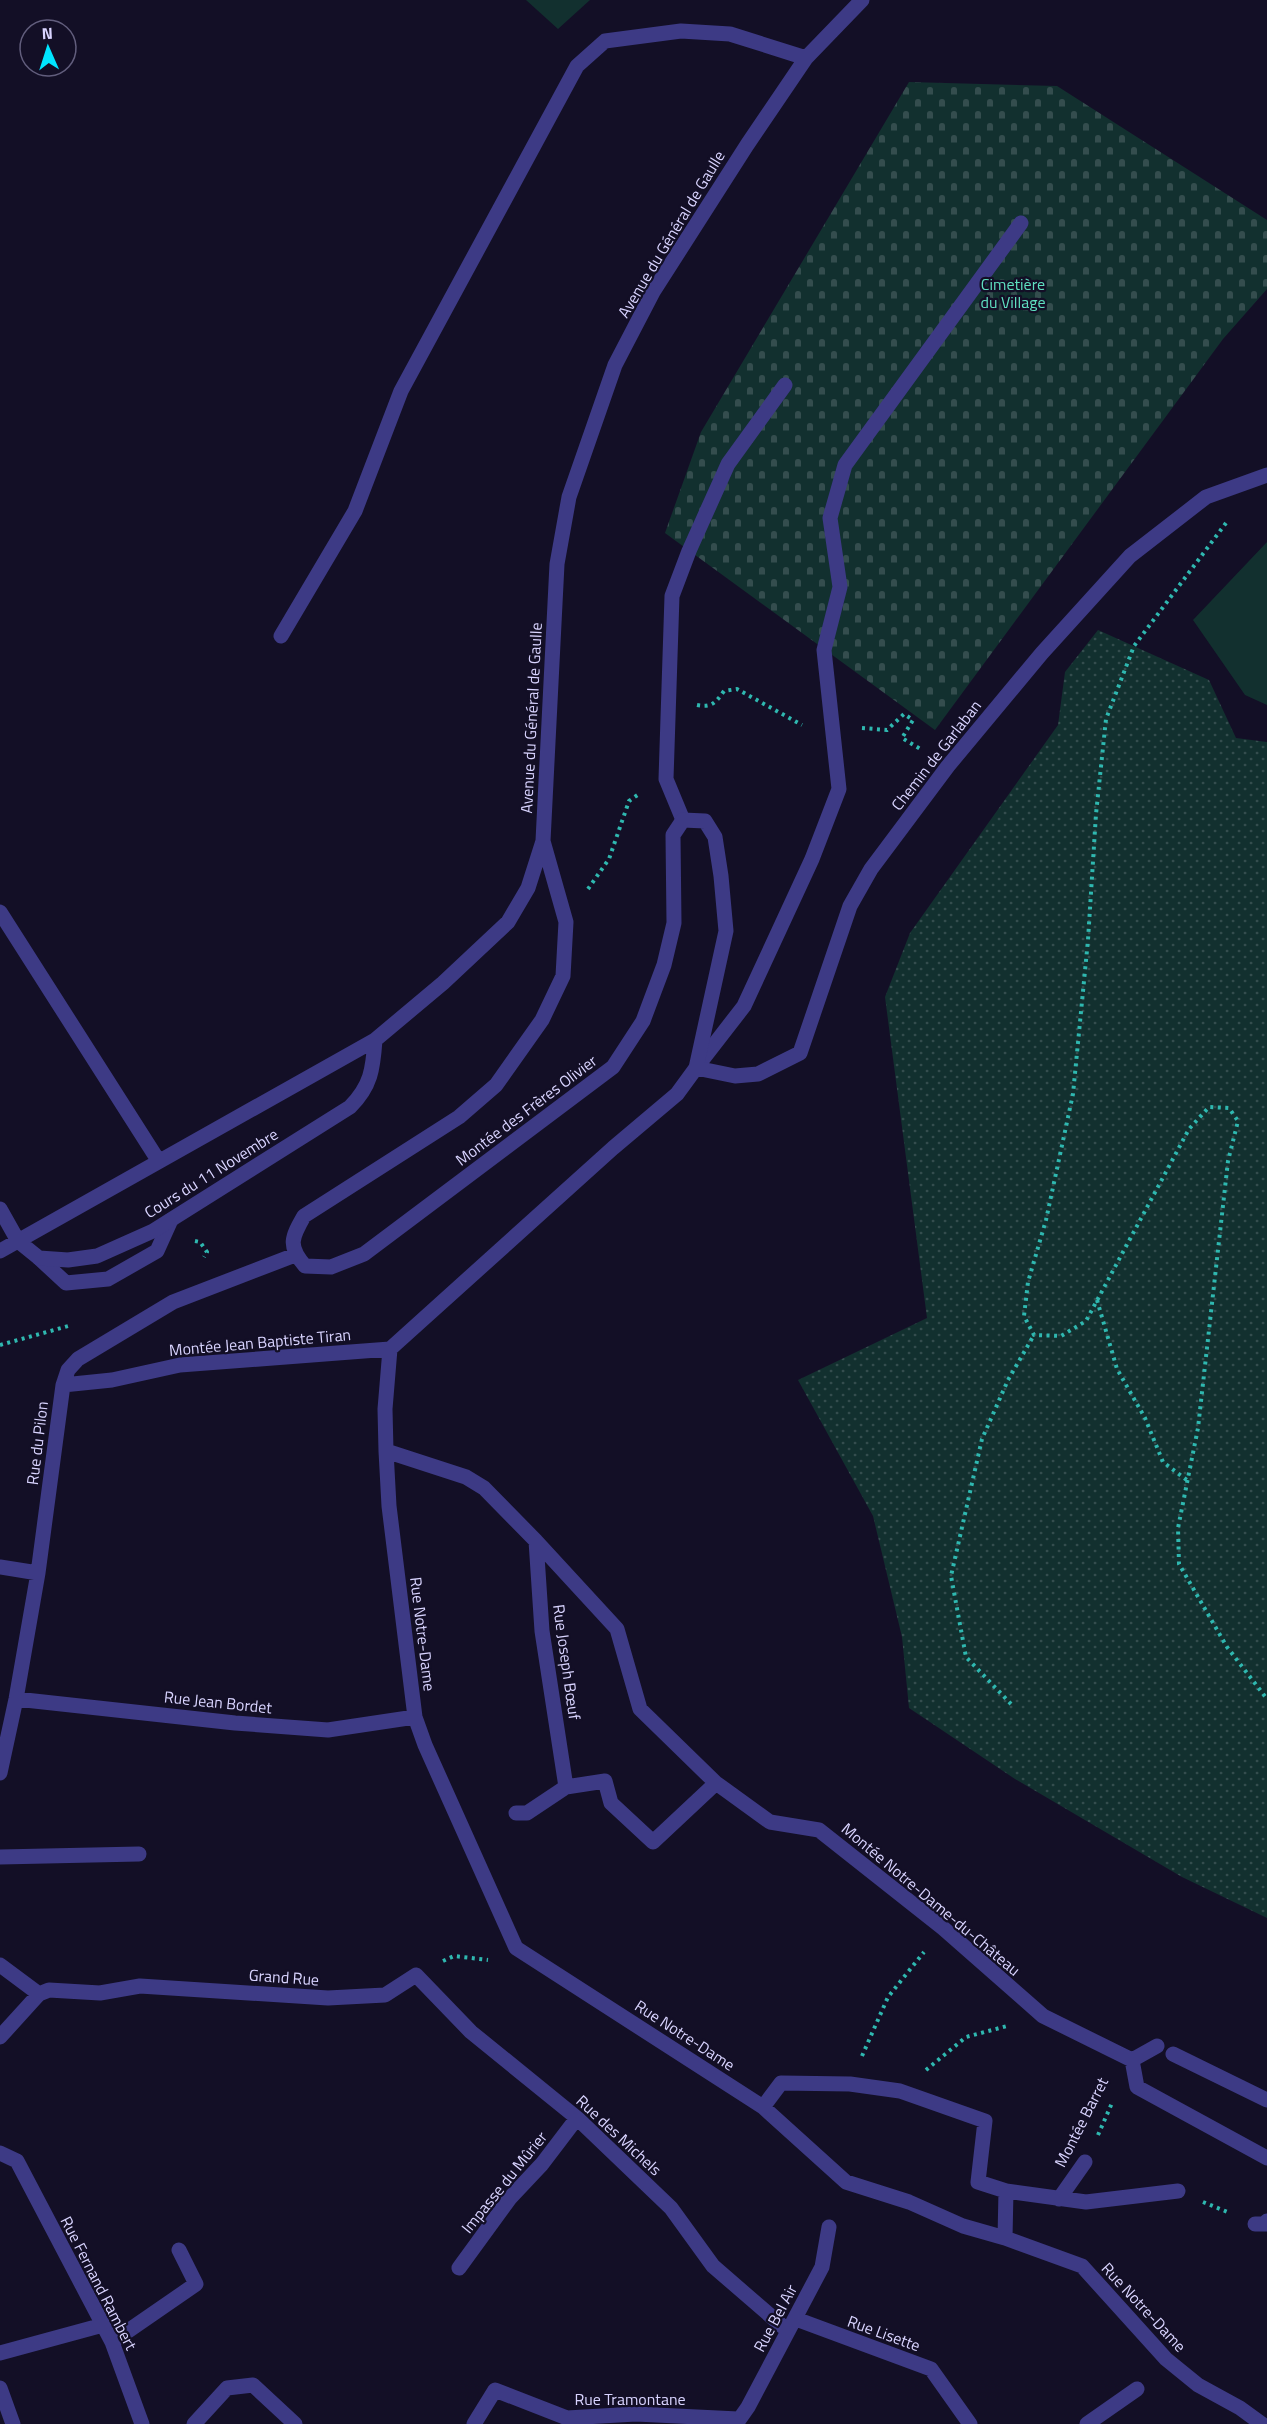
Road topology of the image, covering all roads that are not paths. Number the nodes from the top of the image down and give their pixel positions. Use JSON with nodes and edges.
{"nodes":[{"id":1,"x":862,"y":0,"type":"edge"},
{"id":2,"x":806,"y":58,"type":"junction"},
{"id":3,"x":1021,"y":223,"type":"dead end"},
{"id":4,"x":784,"y":385,"type":"dead end"},
{"id":5,"x":1267,"y":475,"type":"edge"},
{"id":6,"x":281,"y":636,"type":"dead end"},
{"id":7,"x":683,"y":820,"type":"junction"},
{"id":8,"x":543,"y":841,"type":"junction"},
{"id":9,"x":0,"y":912,"type":"edge"},
{"id":10,"x":375,"y":1040,"type":"junction"},
{"id":11,"x":696,"y":1068,"type":"junction"},
{"id":12,"x":158,"y":1160,"type":"junction"},
{"id":13,"x":0,"y":1209,"type":"edge"},
{"id":14,"x":171,"y":1220,"type":"junction"},
{"id":15,"x":18,"y":1241,"type":"junction"},
{"id":16,"x":0,"y":1251,"type":"edge"},
{"id":17,"x":295,"y":1255,"type":"junction"},
{"id":18,"x":39,"y":1258,"type":"junction"},
{"id":19,"x":390,"y":1349,"type":"junction"},
{"id":20,"x":63,"y":1385,"type":"junction"},
{"id":21,"x":386,"y":1450,"type":"junction"},
{"id":22,"x":536,"y":1541,"type":"junction"},
{"id":23,"x":0,"y":1567,"type":"edge"},
{"id":24,"x":38,"y":1573,"type":"junction"},
{"id":25,"x":16,"y":1699,"type":"junction"},
{"id":26,"x":415,"y":1717,"type":"junction"},
{"id":27,"x":0,"y":1773,"type":"edge"},
{"id":28,"x":716,"y":1783,"type":"junction"},
{"id":29,"x":566,"y":1787,"type":"junction"},
{"id":30,"x":516,"y":1813,"type":"dead end"},
{"id":31,"x":139,"y":1854,"type":"dead end"},
{"id":32,"x":0,"y":1857,"type":"edge"},
{"id":33,"x":0,"y":1965,"type":"edge"},
{"id":34,"x":416,"y":1975,"type":"joint"},
{"id":35,"x":39,"y":1995,"type":"junction"},
{"id":36,"x":0,"y":2037,"type":"edge"},
{"id":37,"x":1156,"y":2046,"type":"dead end"},
{"id":38,"x":1173,"y":2054,"type":"dead end"},
{"id":39,"x":1132,"y":2060,"type":"junction"},
{"id":40,"x":1267,"y":2100,"type":"edge"},
{"id":41,"x":763,"y":2107,"type":"junction"},
{"id":42,"x":577,"y":2118,"type":"junction"},
{"id":43,"x":0,"y":2153,"type":"edge"},
{"id":44,"x":1267,"y":2158,"type":"edge"},
{"id":45,"x":1085,"y":2162,"type":"road end"},
{"id":46,"x":1006,"y":2191,"type":"junction"},
{"id":47,"x":1178,"y":2191,"type":"road end"},
{"id":48,"x":1059,"y":2199,"type":"junction"},
{"id":49,"x":829,"y":2227,"type":"dead end"},
{"id":50,"x":1005,"y":2238,"type":"junction"},
{"id":51,"x":179,"y":2250,"type":"dead end"},
{"id":52,"x":459,"y":2268,"type":"dead end"},
{"id":53,"x":103,"y":2325,"type":"junction"},
{"id":54,"x":792,"y":2325,"type":"junction"},
{"id":55,"x":112,"y":2342,"type":"junction"},
{"id":56,"x":1,"y":2353,"type":"edge"},
{"id":57,"x":0,"y":2388,"type":"edge"},
{"id":58,"x":1137,"y":2389,"type":"dead end"},
{"id":59,"x":740,"y":2422,"type":"edge"},
{"id":60,"x":13,"y":2424,"type":"edge"},
{"id":61,"x":142,"y":2424,"type":"edge"},
{"id":62,"x":194,"y":2424,"type":"edge"},
{"id":63,"x":295,"y":2424,"type":"edge"},
{"id":64,"x":474,"y":2424,"type":"edge"},
{"id":65,"x":970,"y":2424,"type":"edge"},
{"id":66,"x":1087,"y":2424,"type":"edge"},
{"id":67,"x":1262,"y":2424,"type":"edge"}],
"edges":[{"from":1,"to":2,"type":"street","name":"Avenue du Général de Gaulle"},
{"from":2,"to":6,"type":"street"},
{"from":2,"to":8,"type":"street","name":"Avenue du Général de Gaulle"},
{"from":3,"to":11,"type":"street"},
{"from":4,"to":7,"type":"street"},
{"from":5,"to":11,"type":"street","name":"Chemin de Garlaban"},
{"from":7,"to":11,"type":"street"},
{"from":7,"to":17,"type":"street","name":"Montée des Frères Olivier"},
{"from":8,"to":10,"type":"street","name":"Cours du 11 Novembre"},
{"from":8,"to":17,"type":"street"},
{"from":9,"to":12,"type":"street"},
{"from":10,"to":12,"type":"street","name":"Cours du 11 Novembre"},
{"from":10,"to":14,"type":"street","name":"Cours du 11 Novembre"},
{"from":11,"to":19,"type":"street"},
{"from":12,"to":15,"type":"street","name":"Cours du 11 Novembre"},
{"from":13,"to":15,"type":"street"},
{"from":14,"to":18,"type":"street","name":"Cours du 11 Novembre"},
{"from":14,"to":18,"type":"street"},
{"from":15,"to":16,"type":"street","name":"Cours du 11 Novembre"},
{"from":15,"to":18,"type":"street"},
{"from":17,"to":20,"type":"street","name":"Rue du Pilon"},
{"from":19,"to":20,"type":"street","name":"Montée Jean Baptiste Tiran"},
{"from":19,"to":21,"type":"street"},
{"from":20,"to":24,"type":"street","name":"Rue du Pilon"},
{"from":21,"to":22,"type":"street","name":"Montée Notre-Dame-du-Château"},
{"from":21,"to":26,"type":"street","name":"Rue Notre-Dame"},
{"from":22,"to":28,"type":"street","name":"Montée Notre-Dame-du-Château"},
{"from":22,"to":29,"type":"street","name":"Rue Joseph Bœuf"},
{"from":23,"to":24,"type":"street"},
{"from":24,"to":25,"type":"street","name":"Rue du Pilon"},
{"from":25,"to":26,"type":"street","name":"Rue Jean Bordet"},
{"from":25,"to":27,"type":"street","name":"Rue du Pilon"},
{"from":26,"to":41,"type":"street","name":"Rue Notre-Dame"},
{"from":28,"to":29,"type":"street"},
{"from":28,"to":39,"type":"street","name":"Montée Notre-Dame-du-Château"},
{"from":29,"to":30,"type":"street"},
{"from":31,"to":32,"type":"street"},
{"from":33,"to":35,"type":"street"},
{"from":34,"to":35,"type":"street","name":"Grand Rue"},
{"from":34,"to":42,"type":"street","name":"Rue des Michels"},
{"from":35,"to":36,"type":"street"},
{"from":37,"to":39,"type":"street"},
{"from":38,"to":40,"type":"street"},
{"from":39,"to":44,"type":"street"},
{"from":41,"to":46,"type":"street"},
{"from":41,"to":50,"type":"street","name":"Rue Notre-Dame"},
{"from":42,"to":52,"type":"street","name":"Impasse du Mûrier"},
{"from":42,"to":54,"type":"street","name":"Rue des Michels"},
{"from":43,"to":53,"type":"street","name":"Rue Fernand Rambert"},
{"from":45,"to":48,"type":"street","name":"Montée Barret"},
{"from":46,"to":48,"type":"street"},
{"from":46,"to":50,"type":"street"},
{"from":47,"to":48,"type":"street"},
{"from":49,"to":54,"type":"street","name":"Rue Bel Air"},
{"from":50,"to":67,"type":"street","name":"Rue Notre-Dame"},
{"from":51,"to":55,"type":"street"},
{"from":53,"to":55,"type":"street","name":"Rue Fernand Rambert"},
{"from":53,"to":56,"type":"street"},
{"from":54,"to":59,"type":"street","name":"Rue Bel Air"},
{"from":54,"to":65,"type":"street","name":"Rue Lisette"},
{"from":55,"to":61,"type":"street","name":"Rue Fernand Rambert"},
{"from":57,"to":60,"type":"street"},
{"from":58,"to":66,"type":"street"},
{"from":59,"to":64,"type":"street","name":"Rue Tramontane"},
{"from":62,"to":63,"type":"street"}]}
